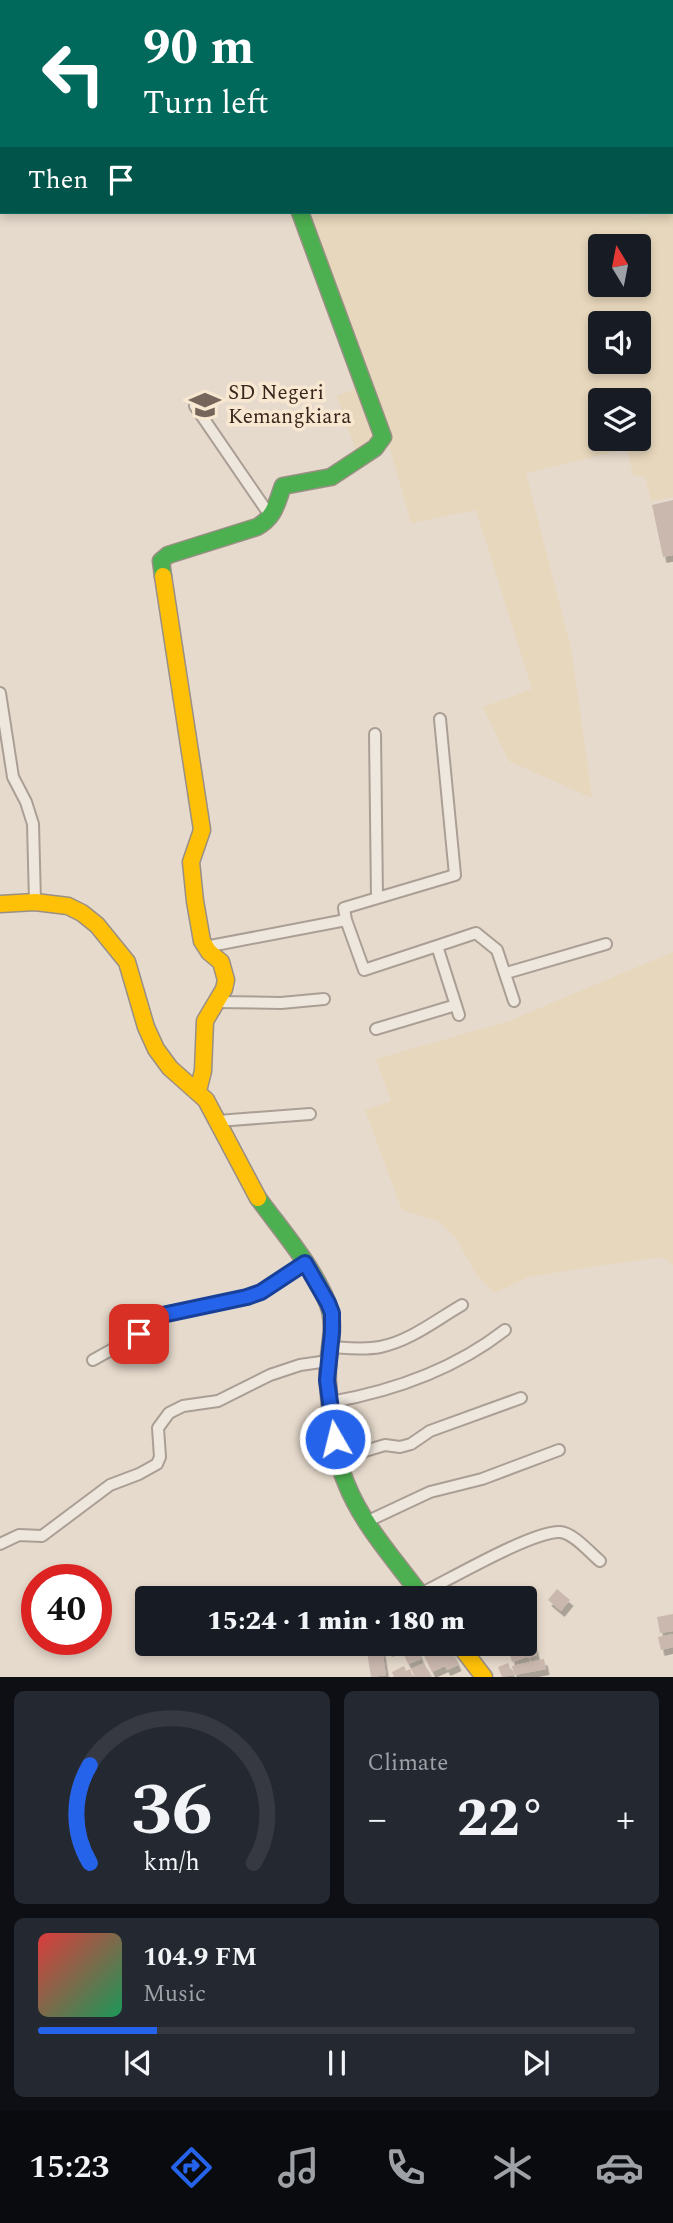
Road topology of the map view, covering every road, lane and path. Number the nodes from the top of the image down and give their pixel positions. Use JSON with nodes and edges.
{"nodes":[{"id":1,"x":301,"y":214,"type":"edge"},
{"id":2,"x":195,"y":405,"type":"dead end"},
{"id":3,"x":271,"y":517,"type":"junction"},
{"id":4,"x":0,"y":693,"type":"edge"},
{"id":5,"x":440,"y":719,"type":"dead end"},
{"id":6,"x":375,"y":734,"type":"dead end"},
{"id":7,"x":377,"y":898,"type":"junction"},
{"id":8,"x":35,"y":902,"type":"junction"},
{"id":9,"x":0,"y":904,"type":"edge"},
{"id":10,"x":346,"y":920,"type":"junction"},
{"id":11,"x":606,"y":944,"type":"dead end"},
{"id":12,"x":437,"y":946,"type":"junction"},
{"id":13,"x":205,"y":947,"type":"junction"},
{"id":14,"x":506,"y":973,"type":"junction"},
{"id":15,"x":324,"y":999,"type":"dead end"},
{"id":16,"x":514,"y":1001,"type":"dead end"},
{"id":17,"x":216,"y":1002,"type":"junction"},
{"id":18,"x":376,"y":1030,"type":"dead end"},
{"id":19,"x":198,"y":1091,"type":"junction"},
{"id":20,"x":310,"y":1114,"type":"dead end"},
{"id":21,"x":218,"y":1121,"type":"junction"},
{"id":22,"x":305,"y":1263,"type":"junction"},
{"id":23,"x":462,"y":1305,"type":"dead end"},
{"id":24,"x":505,"y":1330,"type":"dead end"},
{"id":25,"x":330,"y":1354,"type":"junction"},
{"id":26,"x":93,"y":1360,"type":"dead end"},
{"id":27,"x":521,"y":1398,"type":"dead end"},
{"id":28,"x":331,"y":1402,"type":"junction"},
{"id":29,"x":559,"y":1450,"type":"dead end"},
{"id":30,"x":338,"y":1459,"type":"junction"},
{"id":31,"x":366,"y":1522,"type":"junction"},
{"id":32,"x":0,"y":1544,"type":"edge"},
{"id":33,"x":600,"y":1561,"type":"dead end"},
{"id":34,"x":414,"y":1586,"type":"edge"},
{"id":35,"x":440,"y":1586,"type":"edge"},
{"id":36,"x":468,"y":1656,"type":"edge"},
{"id":37,"x":484,"y":1677,"type":"edge"}],
"edges":[{"from":1,"to":3,"type":"street"},
{"from":2,"to":3,"type":"street"},
{"from":3,"to":13,"type":"street"},
{"from":4,"to":8,"type":"street"},
{"from":5,"to":7,"type":"street"},
{"from":6,"to":7,"type":"street"},
{"from":7,"to":10,"type":"street"},
{"from":8,"to":9,"type":"street"},
{"from":8,"to":19,"type":"street"},
{"from":10,"to":12,"type":"street"},
{"from":10,"to":13,"type":"street"},
{"from":11,"to":14,"type":"street"},
{"from":12,"to":14,"type":"street"},
{"from":12,"to":18,"type":"street"},
{"from":13,"to":17,"type":"street"},
{"from":14,"to":16,"type":"street"},
{"from":15,"to":17,"type":"street"},
{"from":17,"to":19,"type":"street"},
{"from":19,"to":21,"type":"street"},
{"from":20,"to":21,"type":"street"},
{"from":21,"to":22,"type":"street"},
{"from":22,"to":25,"type":"street"},
{"from":22,"to":26,"type":"street"},
{"from":23,"to":25,"type":"street"},
{"from":24,"to":28,"type":"street"},
{"from":25,"to":28,"type":"street"},
{"from":25,"to":32,"type":"street"},
{"from":27,"to":30,"type":"street"},
{"from":28,"to":30,"type":"street"},
{"from":29,"to":31,"type":"street"},
{"from":30,"to":31,"type":"street"},
{"from":31,"to":34,"type":"street"},
{"from":33,"to":35,"type":"street"},
{"from":36,"to":37,"type":"street"}]}
